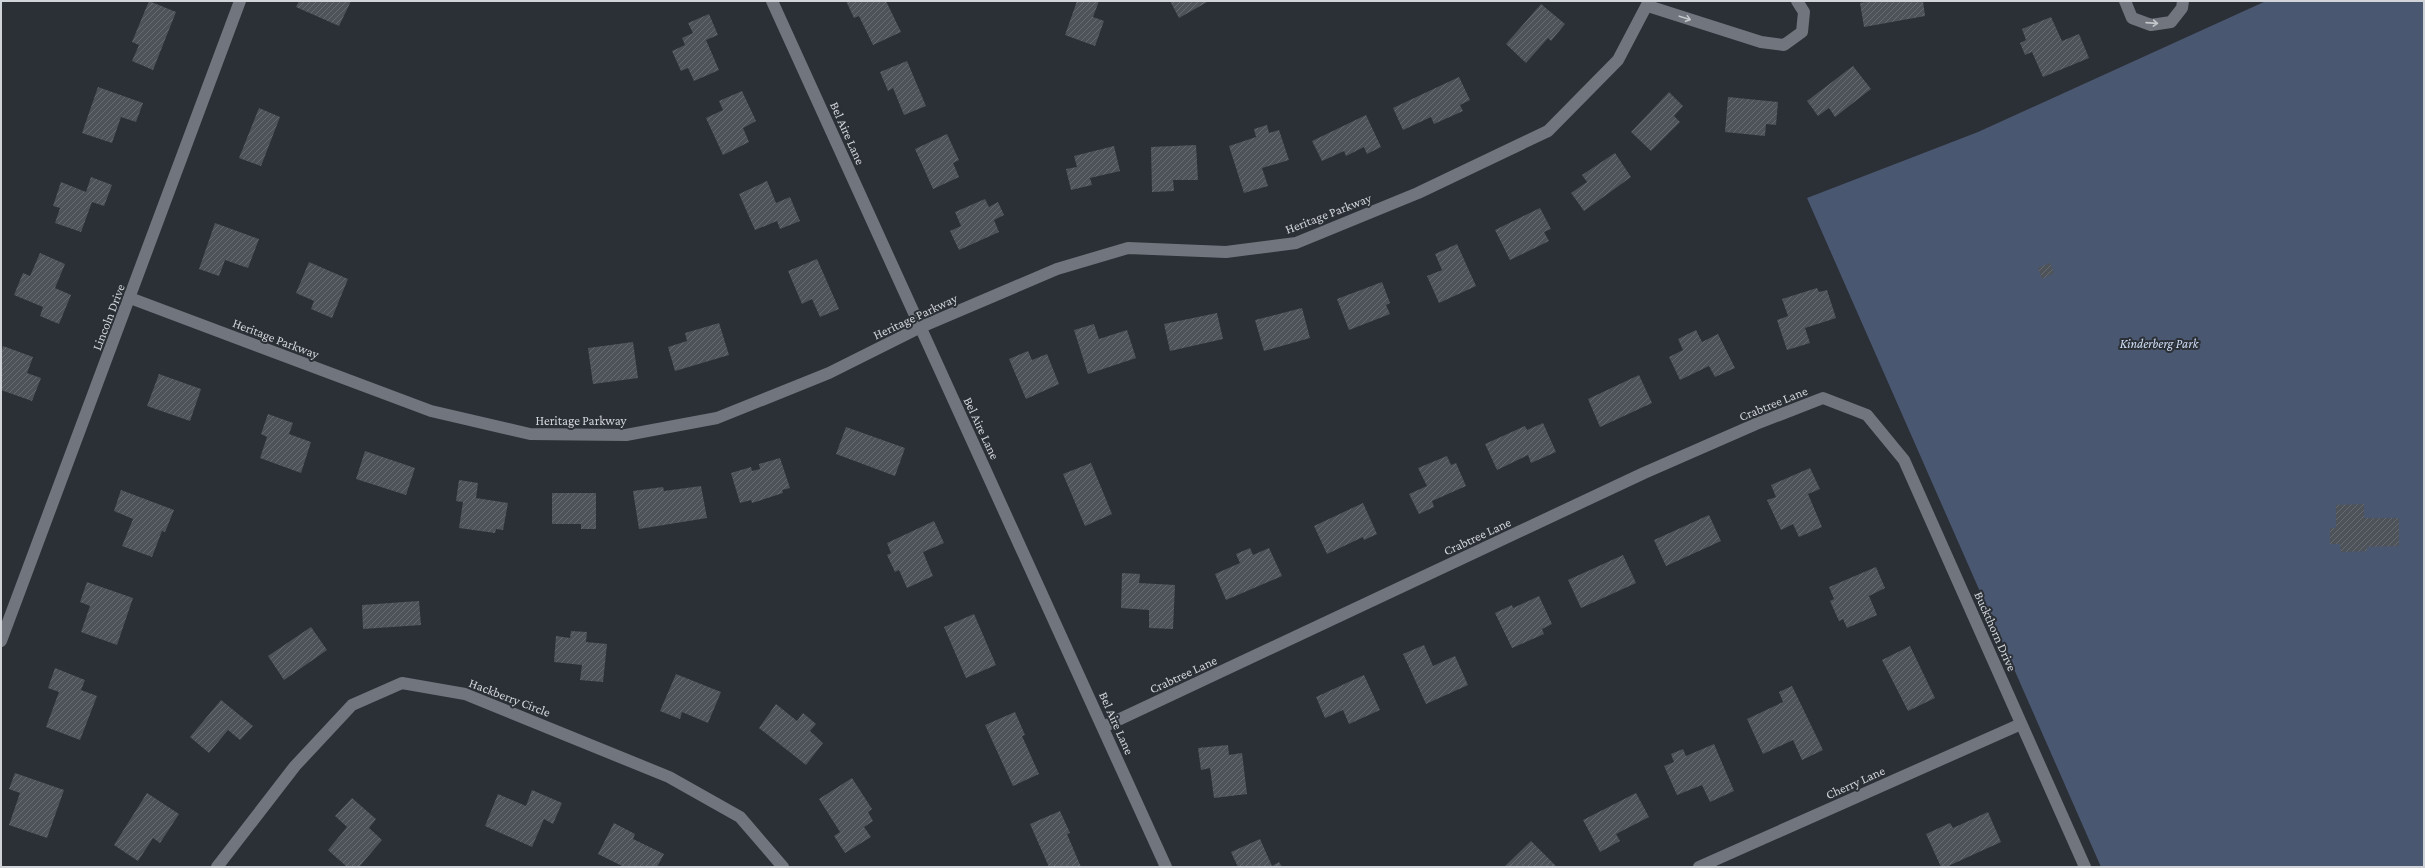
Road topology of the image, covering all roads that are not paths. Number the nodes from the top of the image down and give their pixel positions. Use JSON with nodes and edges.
{"nodes":[{"id":1,"x":240,"y":1,"type":"edge"},
{"id":2,"x":772,"y":1,"type":"edge"},
{"id":3,"x":1797,"y":1,"type":"edge"},
{"id":4,"x":2125,"y":1,"type":"edge"},
{"id":5,"x":2182,"y":1,"type":"edge"},
{"id":6,"x":1648,"y":3,"type":"edge"},
{"id":7,"x":130,"y":298,"type":"junction"},
{"id":8,"x":921,"y":327,"type":"junction"},
{"id":9,"x":1867,"y":416,"type":"joint"},
{"id":10,"x":1,"y":642,"type":"edge"},
{"id":11,"x":2022,"y":724,"type":"junction"},
{"id":12,"x":1103,"y":727,"type":"junction"},
{"id":13,"x":217,"y":867,"type":"edge"},
{"id":14,"x":783,"y":867,"type":"edge"},
{"id":15,"x":1166,"y":867,"type":"edge"},
{"id":16,"x":1699,"y":867,"type":"edge"},
{"id":17,"x":2085,"y":867,"type":"edge"}],
"edges":[{"from":1,"to":7,"type":"street","name":"Lincoln Drive"},
{"from":2,"to":8,"type":"street","name":"Bel Aire Lane"},
{"from":6,"to":3,"type":"street","one_way":true},
{"from":4,"to":5,"type":"street","one_way":true},
{"from":6,"to":8,"type":"street","name":"Heritage Parkway"},
{"from":7,"to":8,"type":"street","name":"Heritage Parkway"},
{"from":7,"to":10,"type":"street","name":"Lincoln Drive"},
{"from":8,"to":12,"type":"street","name":"Bel Aire Lane"},
{"from":9,"to":11,"type":"street","name":"Buckthorn Drive"},
{"from":9,"to":12,"type":"street","name":"Crabtree Lane"},
{"from":11,"to":16,"type":"street","name":"Cherry Lane"},
{"from":11,"to":17,"type":"street","name":"Buckthorn Drive"},
{"from":12,"to":15,"type":"street","name":"Bel Aire Lane"},
{"from":13,"to":14,"type":"street","name":"Hackberry Circle"}]}
